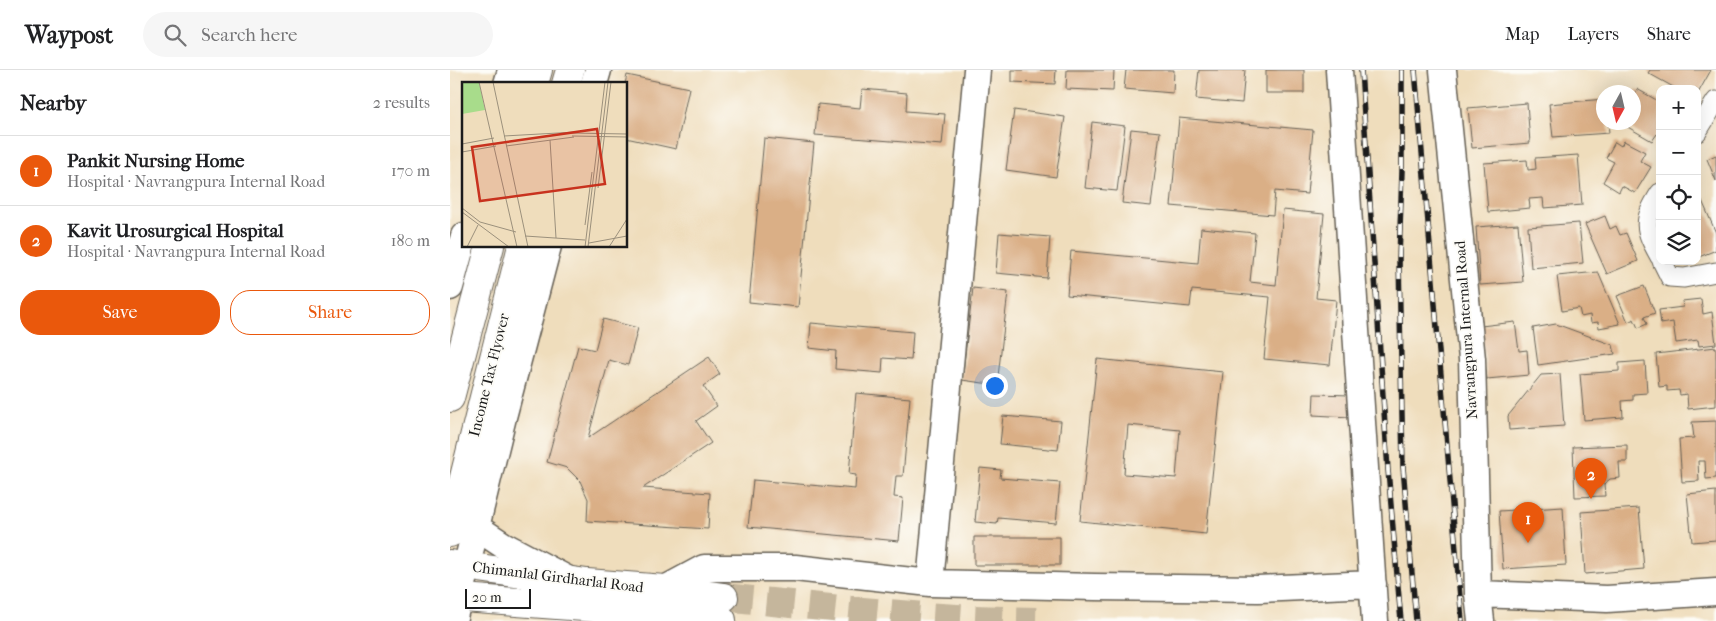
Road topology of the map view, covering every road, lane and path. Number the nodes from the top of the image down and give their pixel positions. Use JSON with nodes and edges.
{"nodes":[{"id":1,"x":977,"y":70,"type":"edge"},
{"id":2,"x":1339,"y":70,"type":"edge"},
{"id":3,"x":1443,"y":70,"type":"edge"},
{"id":4,"x":1716,"y":101,"type":"edge"},
{"id":5,"x":1698,"y":130,"type":"edge"},
{"id":6,"x":1656,"y":201,"type":"edge"},
{"id":7,"x":462,"y":243,"type":"edge"},
{"id":8,"x":489,"y":248,"type":"edge"},
{"id":9,"x":521,"y":248,"type":"edge"},
{"id":10,"x":547,"y":248,"type":"edge"},
{"id":11,"x":1656,"y":249,"type":"edge"},
{"id":12,"x":1664,"y":265,"type":"edge"},
{"id":13,"x":1716,"y":272,"type":"edge"},
{"id":14,"x":450,"y":287,"type":"edge"},
{"id":15,"x":450,"y":398,"type":"edge"},
{"id":16,"x":476,"y":527,"type":"junction"},
{"id":17,"x":450,"y":533,"type":"edge"},
{"id":18,"x":458,"y":565,"type":"edge"},
{"id":19,"x":930,"y":583,"type":"junction"},
{"id":20,"x":1373,"y":584,"type":"junction"},
{"id":21,"x":665,"y":589,"type":"junction"},
{"id":22,"x":1716,"y":592,"type":"edge"},
{"id":23,"x":565,"y":593,"type":"junction"},
{"id":24,"x":1478,"y":594,"type":"junction"},
{"id":25,"x":454,"y":606,"type":"edge"},
{"id":26,"x":723,"y":608,"type":"edge"},
{"id":27,"x":661,"y":618,"type":"edge"},
{"id":28,"x":509,"y":621,"type":"edge"},
{"id":29,"x":1375,"y":621,"type":"edge"},
{"id":30,"x":1480,"y":621,"type":"edge"}],
"edges":[{"from":1,"to":19,"type":"street"},
{"from":2,"to":20,"type":"street"},
{"from":3,"to":24,"type":"street","name":"Navrangpura Internal Road"},
{"from":4,"to":5,"type":"street"},
{"from":6,"to":11,"type":"street"},
{"from":7,"to":14,"type":"street"},
{"from":8,"to":15,"type":"main road","name":"Income Tax Flyover"},
{"from":9,"to":17,"type":"main road","name":"Income Tax Flyover"},
{"from":10,"to":16,"type":"street"},
{"from":12,"to":13,"type":"street"},
{"from":16,"to":18,"type":"street"},
{"from":16,"to":23,"type":"street"},
{"from":18,"to":23,"type":"main road","name":"Chimanlal Girdharlal Road"},
{"from":18,"to":25,"type":"street"},
{"from":19,"to":20,"type":"street"},
{"from":19,"to":21,"type":"street"},
{"from":20,"to":29,"type":"street"},
{"from":21,"to":23,"type":"main road","name":"Chimanlal Girdharlal Road"},
{"from":21,"to":26,"type":"main road","name":"Chimanlal Girdharlal Road"},
{"from":22,"to":24,"type":"street"},
{"from":23,"to":25,"type":"main road","name":"Chimanlal Girdharlal Road"},
{"from":23,"to":27,"type":"main road","name":"Chimanlal Girdharlal Road"},
{"from":23,"to":28,"type":"main road"},
{"from":24,"to":30,"type":"street","name":"Navrangpura Internal Road"},
{"from":26,"to":27,"type":"main road","name":"Chimanlal Girdharlal Road"}]}
